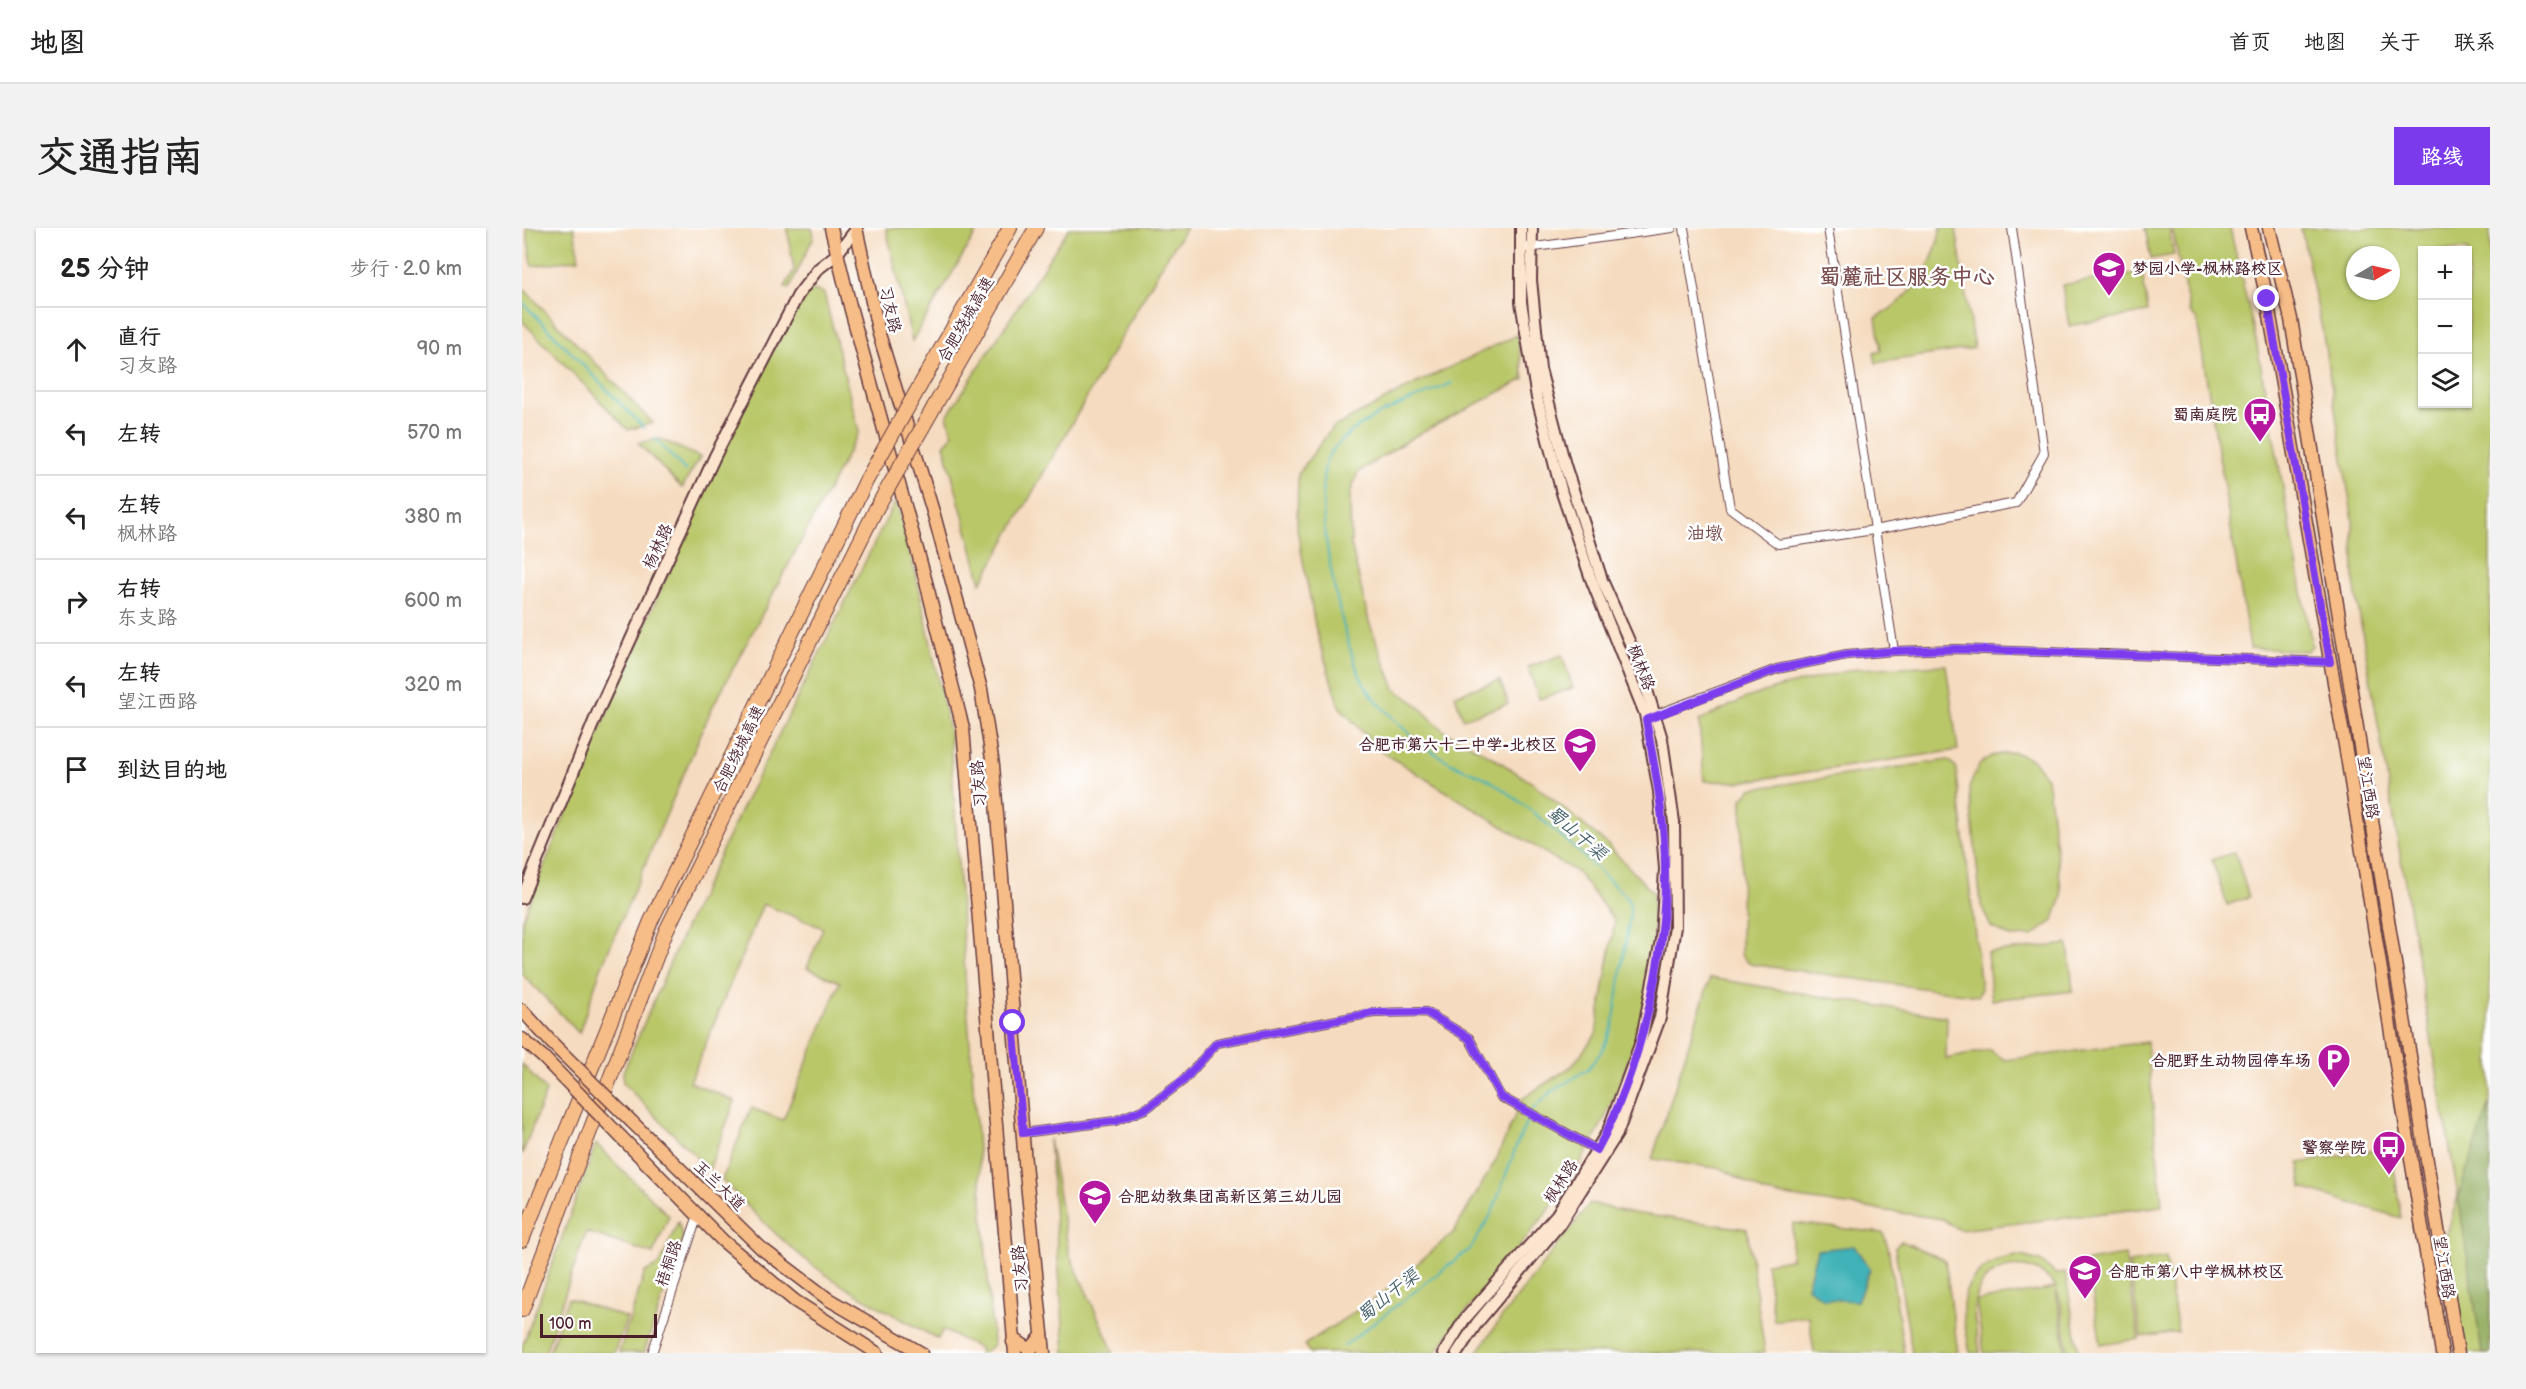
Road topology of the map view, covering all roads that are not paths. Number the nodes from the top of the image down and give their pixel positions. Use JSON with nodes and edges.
{"nodes":[{"id":1,"x":831,"y":228,"type":"edge"},
{"id":2,"x":856,"y":228,"type":"edge"},
{"id":3,"x":1010,"y":228,"type":"edge"},
{"id":4,"x":1036,"y":228,"type":"edge"},
{"id":5,"x":1521,"y":228,"type":"edge"},
{"id":6,"x":1532,"y":228,"type":"edge"},
{"id":7,"x":1672,"y":228,"type":"edge"},
{"id":8,"x":1684,"y":228,"type":"edge"},
{"id":9,"x":1828,"y":228,"type":"edge"},
{"id":10,"x":2012,"y":228,"type":"edge"},
{"id":11,"x":2251,"y":228,"type":"edge"},
{"id":12,"x":2269,"y":228,"type":"edge"},
{"id":13,"x":1526,"y":248,"type":"junction"},
{"id":14,"x":837,"y":254,"type":"junction"},
{"id":15,"x":1874,"y":530,"type":"junction"},
{"id":16,"x":1894,"y":651,"type":"junction"},
{"id":17,"x":2330,"y":662,"type":"junction"},
{"id":18,"x":1650,"y":718,"type":"junction"},
{"id":19,"x":522,"y":898,"type":"edge"},
{"id":20,"x":522,"y":1010,"type":"edge"},
{"id":21,"x":522,"y":1039,"type":"edge"},
{"id":22,"x":1023,"y":1133,"type":"junction"},
{"id":23,"x":1601,"y":1152,"type":"junction"},
{"id":24,"x":698,"y":1215,"type":"junction"},
{"id":25,"x":522,"y":1240,"type":"edge"},
{"id":26,"x":522,"y":1310,"type":"edge"},
{"id":27,"x":1042,"y":1336,"type":"junction"},
{"id":28,"x":1014,"y":1339,"type":"junction"},
{"id":29,"x":652,"y":1353,"type":"edge"},
{"id":30,"x":877,"y":1353,"type":"edge"},
{"id":31,"x":921,"y":1353,"type":"edge"},
{"id":32,"x":1010,"y":1353,"type":"edge"},
{"id":33,"x":1015,"y":1353,"type":"edge"},
{"id":34,"x":1044,"y":1353,"type":"edge"},
{"id":35,"x":1444,"y":1353,"type":"edge"},
{"id":36,"x":1457,"y":1353,"type":"edge"},
{"id":37,"x":2442,"y":1353,"type":"edge"},
{"id":38,"x":2458,"y":1353,"type":"edge"}],
"edges":[{"from":1,"to":14,"type":"main road","name":"习友路"},
{"from":2,"to":14,"type":"main road","name":"杨林路"},
{"from":2,"to":22,"type":"main road","name":"习友路"},
{"from":3,"to":25,"type":"highway","name":"合肥绕城高速","bridge":true},
{"from":4,"to":26,"type":"highway","name":"合肥绕城高速","bridge":true},
{"from":5,"to":13,"type":"main road","name":"枫林路"},
{"from":6,"to":13,"type":"main road","name":"枫林路"},
{"from":7,"to":13,"type":"street"},
{"from":8,"to":15,"type":"street"},
{"from":9,"to":15,"type":"street"},
{"from":10,"to":15,"type":"street"},
{"from":11,"to":17,"type":"main road","name":"望江西路"},
{"from":12,"to":38,"type":"main road","name":"望江西路"},
{"from":13,"to":18,"type":"main road","name":"枫林路"},
{"from":14,"to":19,"type":"main road","name":"杨林路"},
{"from":14,"to":28,"type":"main road","name":"习友路"},
{"from":15,"to":16,"type":"street"},
{"from":16,"to":17,"type":"street"},
{"from":16,"to":18,"type":"street"},
{"from":17,"to":37,"type":"main road","name":"望江西路"},
{"from":18,"to":23,"type":"main road","name":"枫林路"},
{"from":20,"to":31,"type":"main road","name":"玉兰大道","bridge":true},
{"from":21,"to":24,"type":"main road","bridge":true},
{"from":22,"to":23,"type":"street"},
{"from":22,"to":27,"type":"main road","name":"习友路"},
{"from":23,"to":35,"type":"main road","name":"枫林路"},
{"from":23,"to":36,"type":"main road","name":"枫林路"},
{"from":24,"to":29,"type":"street","name":"梧桐路"},
{"from":24,"to":30,"type":"main road"},
{"from":27,"to":28,"type":"main road"},
{"from":27,"to":34,"type":"main road","name":"习友路"},
{"from":28,"to":32,"type":"main road"},
{"from":28,"to":33,"type":"main road","name":"习友路"}]}
